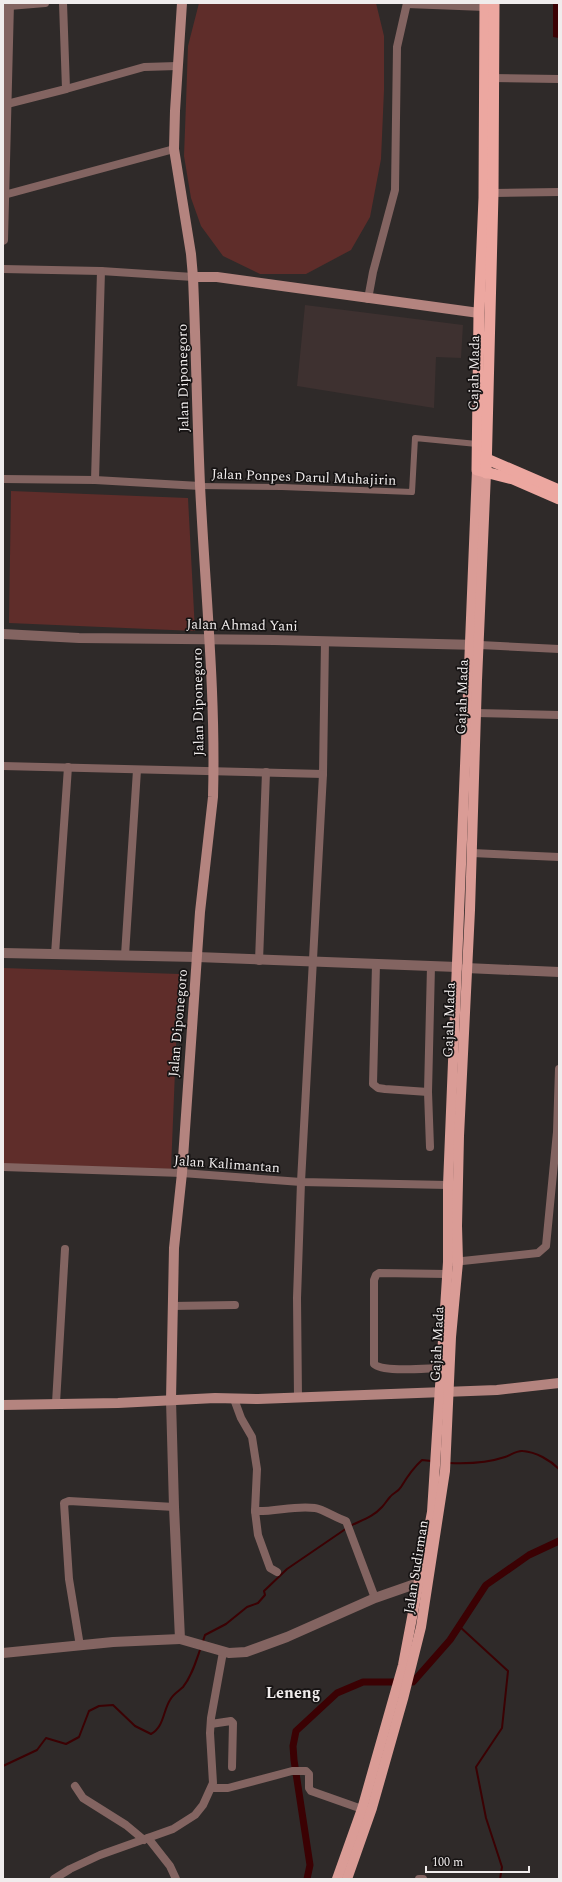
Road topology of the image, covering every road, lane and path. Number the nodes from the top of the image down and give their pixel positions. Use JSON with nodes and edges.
{"nodes":[{"id":1,"x":45,"y":3,"type":"edge"},
{"id":2,"x":63,"y":3,"type":"edge"},
{"id":3,"x":182,"y":3,"type":"edge"},
{"id":4,"x":407,"y":3,"type":"edge"},
{"id":5,"x":9,"y":4,"type":"edge"},
{"id":6,"x":488,"y":4,"type":"edge"},
{"id":7,"x":5,"y":49,"type":"edge"},
{"id":8,"x":177,"y":66,"type":"junction"},
{"id":9,"x":490,"y":78,"type":"junction"},
{"id":10,"x":559,"y":79,"type":"edge"},
{"id":11,"x":66,"y":89,"type":"junction"},
{"id":12,"x":7,"y":104,"type":"junction"},
{"id":13,"x":5,"y":146,"type":"edge"},
{"id":14,"x":174,"y":149,"type":"junction"},
{"id":15,"x":559,"y":192,"type":"edge"},
{"id":16,"x":493,"y":193,"type":"junction"},
{"id":17,"x":4,"y":195,"type":"edge"},
{"id":18,"x":3,"y":240,"type":"edge"},
{"id":19,"x":3,"y":269,"type":"edge"},
{"id":20,"x":101,"y":271,"type":"junction"},
{"id":21,"x":193,"y":277,"type":"junction"},
{"id":22,"x":368,"y":298,"type":"junction"},
{"id":23,"x":479,"y":313,"type":"junction"},
{"id":24,"x":480,"y":453,"type":"junction"},
{"id":25,"x":481,"y":471,"type":"junction"},
{"id":26,"x":3,"y":478,"type":"edge"},
{"id":27,"x":95,"y":480,"type":"junction"},
{"id":28,"x":200,"y":486,"type":"junction"},
{"id":29,"x":559,"y":490,"type":"edge"},
{"id":30,"x":559,"y":499,"type":"edge"},
{"id":31,"x":3,"y":634,"type":"edge"},
{"id":32,"x":210,"y":639,"type":"junction"},
{"id":33,"x":325,"y":641,"type":"junction"},
{"id":34,"x":475,"y":645,"type":"junction"},
{"id":35,"x":559,"y":649,"type":"edge"},
{"id":36,"x":476,"y":713,"type":"junction"},
{"id":37,"x":559,"y":715,"type":"edge"},
{"id":38,"x":3,"y":766,"type":"edge"},
{"id":39,"x":68,"y":767,"type":"junction"},
{"id":40,"x":137,"y":770,"type":"junction"},
{"id":41,"x":214,"y":771,"type":"junction"},
{"id":42,"x":266,"y":772,"type":"junction"},
{"id":43,"x":324,"y":774,"type":"junction"},
{"id":44,"x":469,"y":781,"type":"junction"},
{"id":45,"x":472,"y":854,"type":"junction"},
{"id":46,"x":559,"y":857,"type":"edge"},
{"id":47,"x":3,"y":953,"type":"edge"},
{"id":48,"x":55,"y":954,"type":"junction"},
{"id":49,"x":125,"y":956,"type":"junction"},
{"id":50,"x":197,"y":957,"type":"junction"},
{"id":51,"x":259,"y":961,"type":"junction"},
{"id":52,"x":314,"y":962,"type":"junction"},
{"id":53,"x":376,"y":964,"type":"junction"},
{"id":54,"x":430,"y":966,"type":"junction"},
{"id":55,"x":462,"y":967,"type":"junction"},
{"id":56,"x":559,"y":972,"type":"edge"},
{"id":57,"x":559,"y":1069,"type":"edge"},
{"id":58,"x":428,"y":1092,"type":"junction"},
{"id":59,"x":456,"y":1103,"type":"junction"},
{"id":60,"x":430,"y":1147,"type":"dead end"},
{"id":61,"x":3,"y":1167,"type":"edge"},
{"id":62,"x":182,"y":1173,"type":"junction"},
{"id":63,"x":301,"y":1182,"type":"junction"},
{"id":64,"x":448,"y":1185,"type":"junction"},
{"id":65,"x":65,"y":1249,"type":"dead end"},
{"id":66,"x":453,"y":1262,"type":"junction"},
{"id":67,"x":447,"y":1274,"type":"junction"},
{"id":68,"x":235,"y":1305,"type":"dead end"},
{"id":69,"x":172,"y":1306,"type":"junction"},
{"id":70,"x":441,"y":1368,"type":"junction"},
{"id":71,"x":559,"y":1383,"type":"edge"},
{"id":72,"x":439,"y":1391,"type":"junction"},
{"id":73,"x":450,"y":1391,"type":"junction"},
{"id":74,"x":298,"y":1398,"type":"junction"},
{"id":75,"x":234,"y":1399,"type":"junction"},
{"id":76,"x":171,"y":1400,"type":"junction"},
{"id":77,"x":56,"y":1403,"type":"junction"},
{"id":78,"x":3,"y":1405,"type":"edge"},
{"id":79,"x":441,"y":1455,"type":"junction"},
{"id":80,"x":174,"y":1507,"type":"junction"},
{"id":81,"x":255,"y":1511,"type":"junction"},
{"id":82,"x":277,"y":1572,"type":"dead end"},
{"id":83,"x":418,"y":1583,"type":"junction"},
{"id":84,"x":375,"y":1598,"type":"junction"},
{"id":85,"x":180,"y":1639,"type":"junction"},
{"id":86,"x":80,"y":1646,"type":"junction"},
{"id":87,"x":223,"y":1652,"type":"junction"},
{"id":88,"x":3,"y":1653,"type":"edge"},
{"id":89,"x":407,"y":1666,"type":"junction"},
{"id":90,"x":399,"y":1698,"type":"junction"},
{"id":91,"x":211,"y":1724,"type":"junction"},
{"id":92,"x":232,"y":1767,"type":"dead end"},
{"id":93,"x":75,"y":1786,"type":"dead end"},
{"id":94,"x":212,"y":1788,"type":"junction"},
{"id":95,"x":362,"y":1809,"type":"junction"},
{"id":96,"x":146,"y":1839,"type":"junction"},
{"id":97,"x":54,"y":1879,"type":"edge"},
{"id":98,"x":176,"y":1879,"type":"edge"},
{"id":99,"x":337,"y":1879,"type":"edge"},
{"id":100,"x":347,"y":1879,"type":"edge"},
{"id":101,"x":419,"y":1879,"type":"edge"},
{"id":102,"x":423,"y":1879,"type":"edge"}],
"edges":[{"from":1,"to":5,"type":"street"},
{"from":2,"to":11,"type":"street"},
{"from":3,"to":8,"type":"main road","name":"Jalan Diponegoro"},
{"from":4,"to":6,"type":"street"},
{"from":4,"to":22,"type":"street"},
{"from":5,"to":7,"type":"street"},
{"from":6,"to":9,"type":"highway","name":"Gajah Mada"},
{"from":7,"to":12,"type":"street"},
{"from":8,"to":11,"type":"street"},
{"from":8,"to":14,"type":"main road","name":"Jalan Diponegoro"},
{"from":9,"to":10,"type":"street"},
{"from":9,"to":16,"type":"highway","name":"Gajah Mada"},
{"from":9,"to":23,"type":"highway","name":"Gajah Mada"},
{"from":11,"to":12,"type":"street"},
{"from":12,"to":13,"type":"street"},
{"from":13,"to":17,"type":"street"},
{"from":14,"to":17,"type":"street"},
{"from":14,"to":21,"type":"main road","name":"Jalan Diponegoro"},
{"from":15,"to":16,"type":"street"},
{"from":16,"to":24,"type":"highway","name":"Gajah Mada"},
{"from":17,"to":18,"type":"street"},
{"from":19,"to":20,"type":"street"},
{"from":20,"to":21,"type":"street"},
{"from":20,"to":27,"type":"street"},
{"from":21,"to":22,"type":"main road"},
{"from":21,"to":28,"type":"main road","name":"Jalan Diponegoro"},
{"from":22,"to":23,"type":"main road"},
{"from":23,"to":24,"type":"highway","name":"Gajah Mada"},
{"from":24,"to":25,"type":"highway","name":"Gajah Mada"},
{"from":24,"to":28,"type":"street","name":"Jalan Ponpes Darul Muhajirin"},
{"from":24,"to":29,"type":"highway"},
{"from":25,"to":30,"type":"highway"},
{"from":25,"to":34,"type":"main road","name":"Gajah Mada"},
{"from":26,"to":27,"type":"street"},
{"from":27,"to":28,"type":"street"},
{"from":28,"to":32,"type":"main road","name":"Jalan Diponegoro"},
{"from":31,"to":32,"type":"street","name":"Jalan Ahmad Yani"},
{"from":32,"to":33,"type":"street","name":"Jalan Ahmad Yani"},
{"from":32,"to":41,"type":"main road","name":"Jalan Diponegoro"},
{"from":33,"to":34,"type":"street","name":"Jalan Ahmad Yani"},
{"from":33,"to":43,"type":"street"},
{"from":34,"to":35,"type":"street"},
{"from":34,"to":36,"type":"main road","name":"Gajah Mada"},
{"from":34,"to":44,"type":"main road","name":"Gajah Mada"},
{"from":36,"to":37,"type":"street"},
{"from":36,"to":44,"type":"main road","name":"Gajah Mada"},
{"from":38,"to":39,"type":"street"},
{"from":39,"to":40,"type":"street"},
{"from":39,"to":48,"type":"street"},
{"from":40,"to":41,"type":"street"},
{"from":40,"to":49,"type":"street"},
{"from":41,"to":42,"type":"street"},
{"from":41,"to":50,"type":"main road","name":"Jalan Diponegoro"},
{"from":42,"to":43,"type":"street"},
{"from":42,"to":51,"type":"street"},
{"from":43,"to":52,"type":"street"},
{"from":44,"to":45,"type":"main road","name":"Gajah Mada"},
{"from":44,"to":55,"type":"main road","name":"Gajah Mada"},
{"from":45,"to":46,"type":"street"},
{"from":45,"to":55,"type":"main road","name":"Gajah Mada"},
{"from":47,"to":48,"type":"street"},
{"from":48,"to":49,"type":"street"},
{"from":49,"to":50,"type":"street"},
{"from":50,"to":51,"type":"street"},
{"from":50,"to":62,"type":"main road","name":"Jalan Diponegoro"},
{"from":51,"to":52,"type":"street"},
{"from":52,"to":53,"type":"street"},
{"from":52,"to":63,"type":"street"},
{"from":53,"to":54,"type":"street"},
{"from":53,"to":58,"type":"street"},
{"from":54,"to":55,"type":"street"},
{"from":54,"to":58,"type":"street"},
{"from":55,"to":56,"type":"street"},
{"from":55,"to":59,"type":"main road","name":"Gajah Mada"},
{"from":57,"to":66,"type":"street"},
{"from":58,"to":60,"type":"street"},
{"from":59,"to":64,"type":"main road","name":"Gajah Mada"},
{"from":59,"to":66,"type":"main road","name":"Gajah Mada"},
{"from":61,"to":62,"type":"street","name":"Jalan Kalimantan"},
{"from":62,"to":63,"type":"street","name":"Jalan Kalimantan"},
{"from":62,"to":69,"type":"main road","name":"Jalan Diponegoro"},
{"from":63,"to":64,"type":"street","name":"Jalan Kalimantan"},
{"from":63,"to":74,"type":"street"},
{"from":64,"to":66,"type":"main road","name":"Gajah Mada"},
{"from":65,"to":77,"type":"street"},
{"from":66,"to":67,"type":"main road","name":"Gajah Mada"},
{"from":66,"to":73,"type":"main road","name":"Gajah Mada"},
{"from":67,"to":70,"type":"main road","name":"Gajah Mada"},
{"from":67,"to":70,"type":"street"},
{"from":68,"to":69,"type":"street"},
{"from":69,"to":76,"type":"main road","name":"Jalan Diponegoro"},
{"from":70,"to":72,"type":"main road","name":"Gajah Mada"},
{"from":71,"to":73,"type":"main road"},
{"from":72,"to":73,"type":"main road"},
{"from":72,"to":74,"type":"main road"},
{"from":72,"to":79,"type":"main road","name":"Gajah Mada"},
{"from":73,"to":79,"type":"main road","name":"Gajah Mada"},
{"from":74,"to":75,"type":"main road"},
{"from":75,"to":76,"type":"main road"},
{"from":75,"to":81,"type":"street"},
{"from":76,"to":77,"type":"main road"},
{"from":76,"to":80,"type":"street"},
{"from":77,"to":78,"type":"main road"},
{"from":79,"to":83,"type":"main road"},
{"from":79,"to":89,"type":"main road","name":"Jalan Sudirman"},
{"from":80,"to":85,"type":"street"},
{"from":80,"to":86,"type":"street"},
{"from":81,"to":82,"type":"street"},
{"from":81,"to":84,"type":"street"},
{"from":83,"to":84,"type":"street"},
{"from":83,"to":89,"type":"main road"},
{"from":84,"to":87,"type":"street"},
{"from":85,"to":86,"type":"street"},
{"from":85,"to":87,"type":"street"},
{"from":86,"to":88,"type":"street"},
{"from":87,"to":91,"type":"street"},
{"from":89,"to":90,"type":"main road"},
{"from":90,"to":95,"type":"main road"},
{"from":90,"to":100,"type":"main road"},
{"from":91,"to":92,"type":"street"},
{"from":91,"to":94,"type":"street"},
{"from":93,"to":96,"type":"street"},
{"from":94,"to":95,"type":"street"},
{"from":94,"to":96,"type":"street"},
{"from":95,"to":99,"type":"main road"},
{"from":96,"to":97,"type":"street"},
{"from":96,"to":98,"type":"street"},
{"from":101,"to":102,"type":"street"}]}
